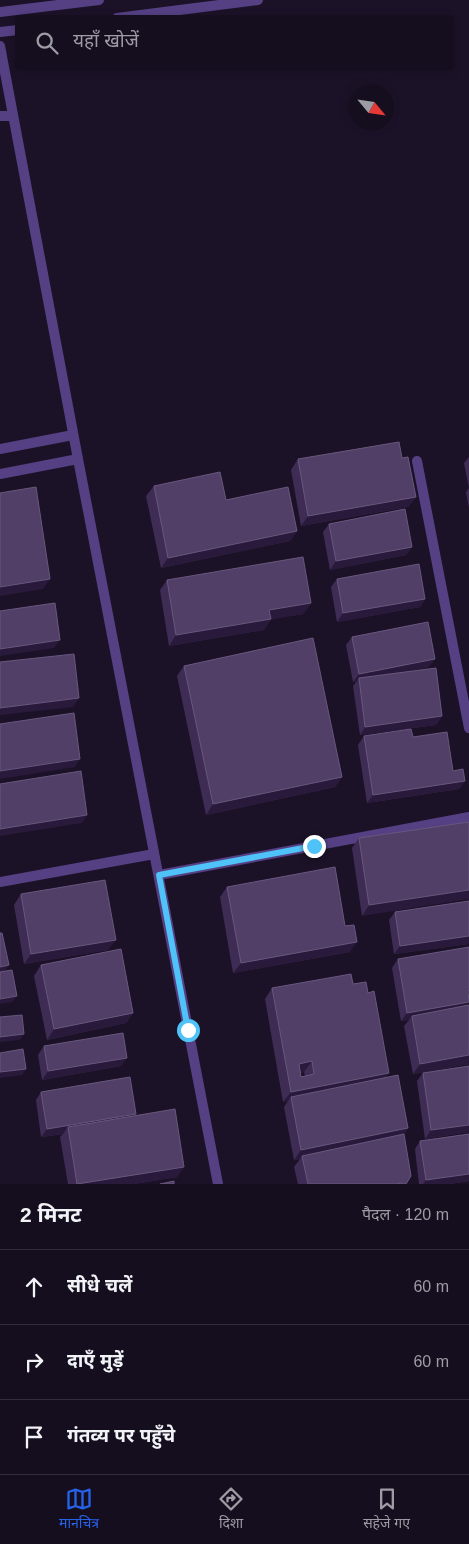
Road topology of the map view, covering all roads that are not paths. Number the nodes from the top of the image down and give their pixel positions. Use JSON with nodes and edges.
{"nodes":[{"id":1,"x":99,"y":0,"type":"edge"},
{"id":2,"x":258,"y":0,"type":"edge"},
{"id":3,"x":0,"y":12,"type":"edge"},
{"id":4,"x":140,"y":15,"type":"edge"},
{"id":5,"x":15,"y":30,"type":"edge"},
{"id":6,"x":0,"y":32,"type":"edge"},
{"id":7,"x":0,"y":46,"type":"edge"},
{"id":8,"x":0,"y":116,"type":"edge"},
{"id":9,"x":13,"y":116,"type":"junction"},
{"id":10,"x":73,"y":435,"type":"junction"},
{"id":11,"x":0,"y":450,"type":"edge"},
{"id":12,"x":78,"y":459,"type":"junction"},
{"id":13,"x":418,"y":461,"type":"dead end"},
{"id":14,"x":0,"y":474,"type":"edge"},
{"id":15,"x":469,"y":728,"type":"edge"},
{"id":16,"x":469,"y":817,"type":"edge"},
{"id":17,"x":154,"y":854,"type":"junction"},
{"id":18,"x":159,"y":875,"type":"junction"},
{"id":19,"x":0,"y":882,"type":"edge"},
{"id":20,"x":218,"y":1184,"type":"edge"}],
"edges":[{"from":1,"to":3,"type":"street"},
{"from":2,"to":4,"type":"street"},
{"from":5,"to":6,"type":"street"},
{"from":7,"to":9,"type":"street"},
{"from":8,"to":9,"type":"street"},
{"from":9,"to":10,"type":"street"},
{"from":10,"to":11,"type":"street"},
{"from":10,"to":12,"type":"street"},
{"from":12,"to":14,"type":"street"},
{"from":12,"to":17,"type":"street"},
{"from":13,"to":15,"type":"street"},
{"from":16,"to":18,"type":"street"},
{"from":17,"to":18,"type":"street"},
{"from":17,"to":19,"type":"street"},
{"from":18,"to":20,"type":"street"}]}
